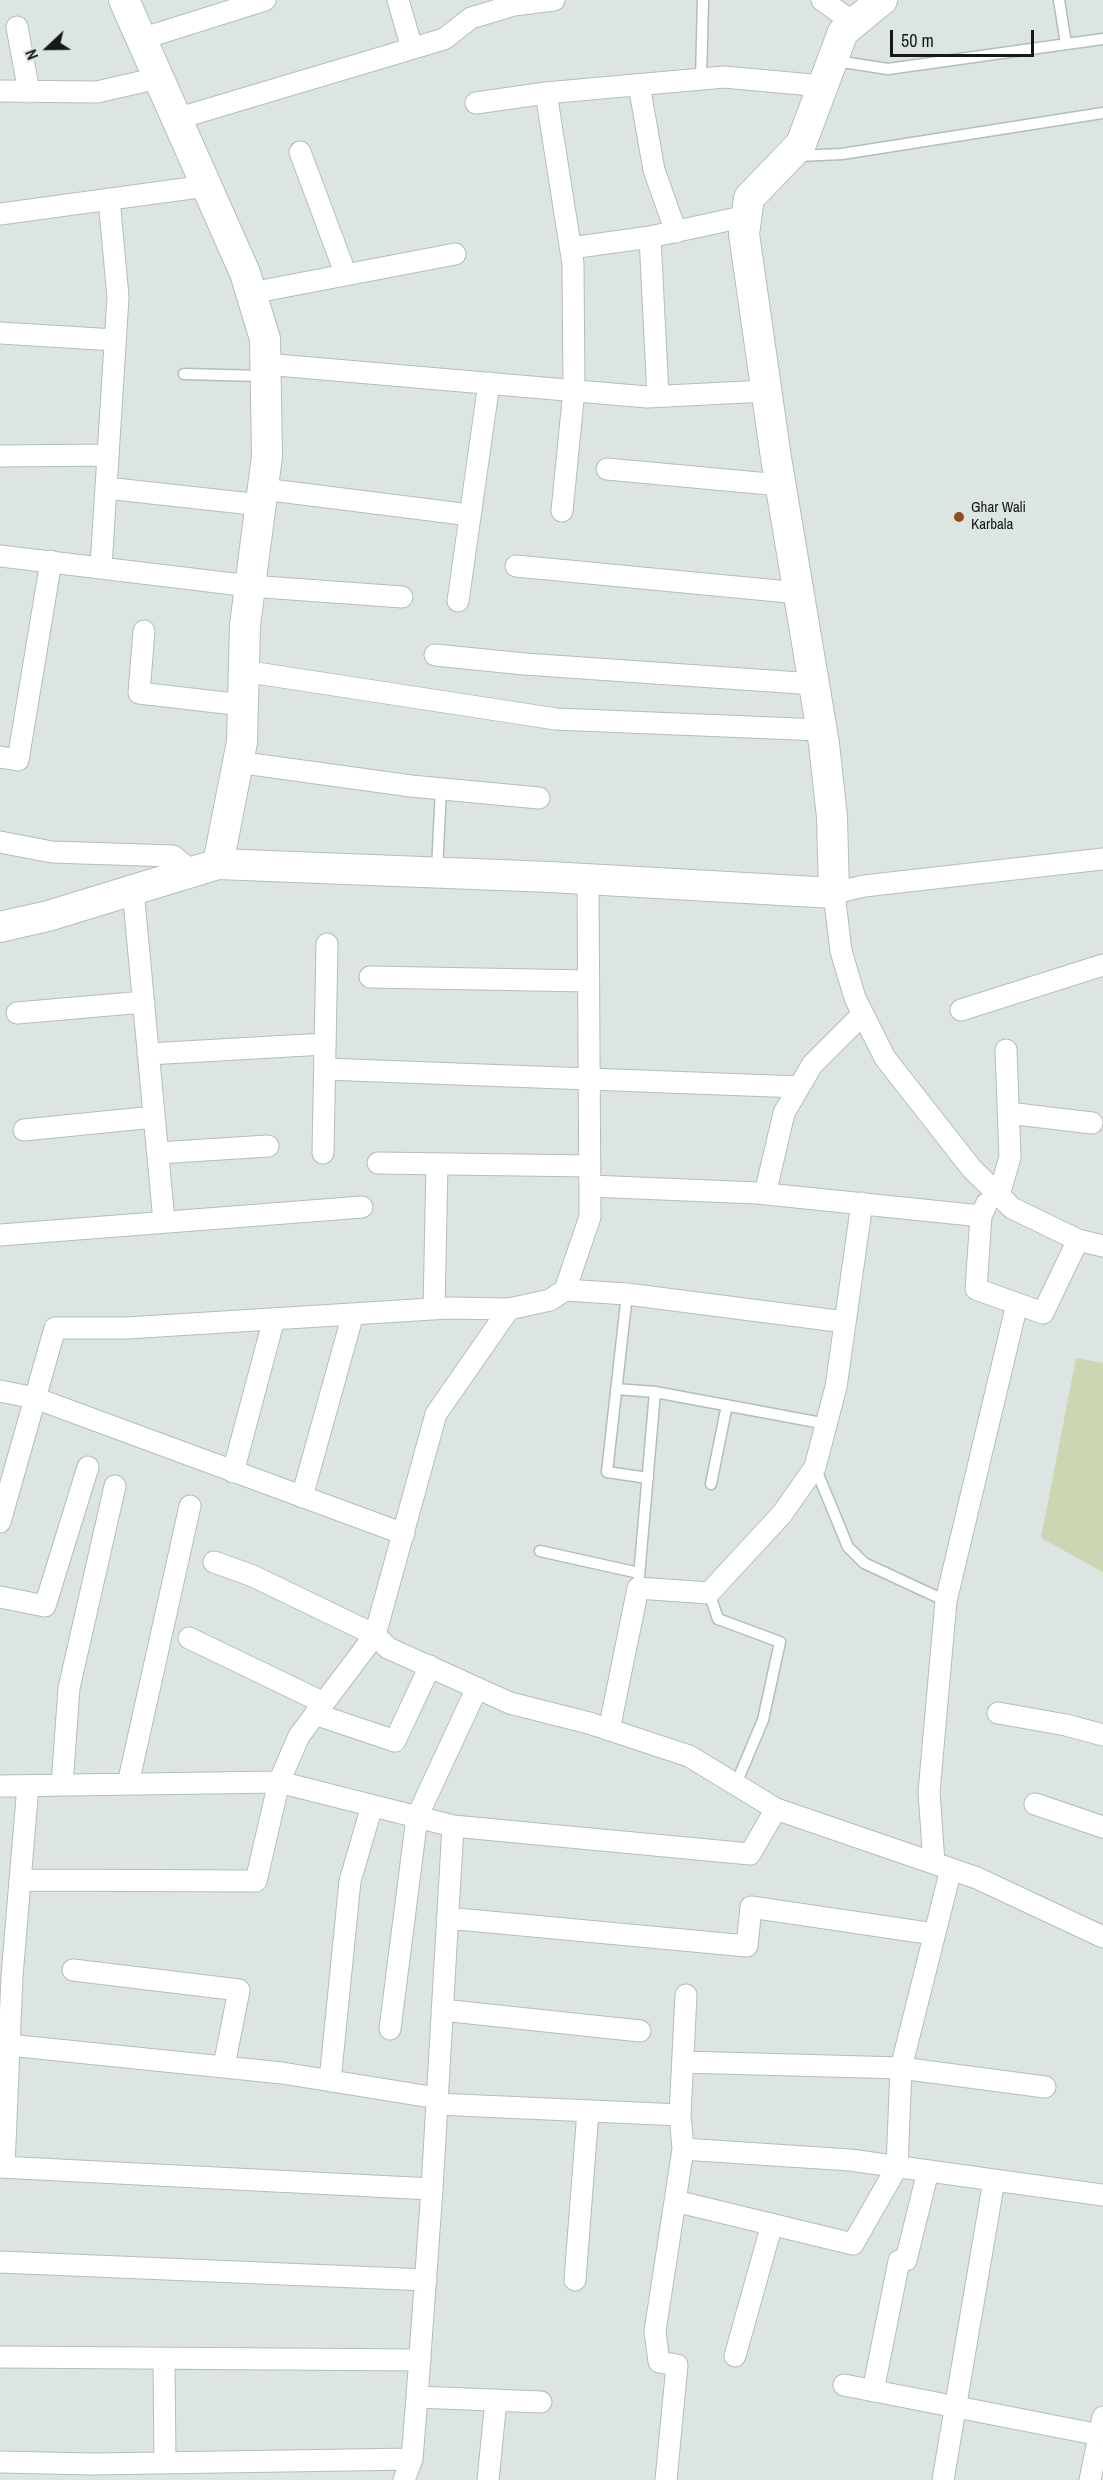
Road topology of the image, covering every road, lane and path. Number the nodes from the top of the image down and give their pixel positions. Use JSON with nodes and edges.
{"nodes":[{"id":1,"x":124,"y":0,"type":"edge"},
{"id":2,"x":265,"y":0,"type":"edge"},
{"id":3,"x":398,"y":0,"type":"edge"},
{"id":4,"x":554,"y":0,"type":"edge"},
{"id":5,"x":703,"y":0,"type":"edge"},
{"id":6,"x":822,"y":0,"type":"edge"},
{"id":7,"x":882,"y":0,"type":"edge"},
{"id":8,"x":1059,"y":0,"type":"edge"},
{"id":9,"x":854,"y":23,"type":"junction"},
{"id":10,"x":18,"y":27,"type":"dead end"},
{"id":11,"x":141,"y":39,"type":"junction"},
{"id":12,"x":1103,"y":39,"type":"edge"},
{"id":13,"x":1066,"y":44,"type":"junction"},
{"id":14,"x":412,"y":48,"type":"junction"},
{"id":15,"x":828,"y":73,"type":"junction"},
{"id":16,"x":158,"y":78,"type":"junction"},
{"id":17,"x":701,"y":79,"type":"junction"},
{"id":18,"x":639,"y":85,"type":"junction"},
{"id":19,"x":0,"y":92,"type":"edge"},
{"id":20,"x":29,"y":92,"type":"junction"},
{"id":21,"x":546,"y":93,"type":"junction"},
{"id":22,"x":476,"y":103,"type":"dead end"},
{"id":23,"x":1103,"y":113,"type":"edge"},
{"id":24,"x":176,"y":118,"type":"junction"},
{"id":25,"x":300,"y":152,"type":"dead end"},
{"id":26,"x":790,"y":156,"type":"junction"},
{"id":27,"x":206,"y":186,"type":"junction"},
{"id":28,"x":109,"y":199,"type":"junction"},
{"id":29,"x":0,"y":213,"type":"edge"},
{"id":30,"x":747,"y":216,"type":"junction"},
{"id":31,"x":676,"y":232,"type":"junction"},
{"id":32,"x":650,"y":237,"type":"junction"},
{"id":33,"x":571,"y":248,"type":"junction"},
{"id":34,"x":455,"y":254,"type":"dead end"},
{"id":35,"x":346,"y":274,"type":"junction"},
{"id":36,"x":251,"y":293,"type":"junction"},
{"id":37,"x":0,"y":333,"type":"edge"},
{"id":38,"x":115,"y":340,"type":"junction"},
{"id":39,"x":265,"y":370,"type":"junction"},
{"id":40,"x":184,"y":374,"type":"dead end"},
{"id":41,"x":489,"y":383,"type":"junction"},
{"id":42,"x":574,"y":390,"type":"junction"},
{"id":43,"x":766,"y":392,"type":"junction"},
{"id":44,"x":658,"y":396,"type":"junction"},
{"id":45,"x":108,"y":455,"type":"junction"},
{"id":46,"x":0,"y":456,"type":"edge"},
{"id":47,"x":607,"y":469,"type":"dead end"},
{"id":48,"x":780,"y":485,"type":"junction"},
{"id":49,"x":106,"y":488,"type":"junction"},
{"id":50,"x":262,"y":497,"type":"junction"},
{"id":51,"x":562,"y":511,"type":"dead end"},
{"id":52,"x":470,"y":515,"type":"junction"},
{"id":53,"x":0,"y":555,"type":"edge"},
{"id":54,"x":51,"y":561,"type":"junction"},
{"id":55,"x":516,"y":566,"type":"dead end"},
{"id":56,"x":101,"y":567,"type":"junction"},
{"id":57,"x":250,"y":586,"type":"junction"},
{"id":58,"x":798,"y":594,"type":"junction"},
{"id":59,"x":402,"y":597,"type":"dead end"},
{"id":60,"x":458,"y":601,"type":"dead end"},
{"id":61,"x":144,"y":630,"type":"dead end"},
{"id":62,"x":435,"y":655,"type":"dead end"},
{"id":63,"x":243,"y":671,"type":"junction"},
{"id":64,"x":814,"y":684,"type":"junction"},
{"id":65,"x":243,"y":705,"type":"junction"},
{"id":66,"x":821,"y":730,"type":"junction"},
{"id":67,"x":0,"y":758,"type":"edge"},
{"id":68,"x":237,"y":762,"type":"junction"},
{"id":69,"x":441,"y":789,"type":"junction"},
{"id":70,"x":539,"y":798,"type":"dead end"},
{"id":71,"x":0,"y":842,"type":"edge"},
{"id":72,"x":1103,"y":859,"type":"edge"},
{"id":73,"x":206,"y":868,"type":"junction"},
{"id":74,"x":437,"y":873,"type":"junction"},
{"id":75,"x":588,"y":879,"type":"junction"},
{"id":76,"x":133,"y":890,"type":"junction"},
{"id":77,"x":834,"y":893,"type":"junction"},
{"id":78,"x":0,"y":927,"type":"edge"},
{"id":79,"x":327,"y":944,"type":"dead end"},
{"id":80,"x":1103,"y":965,"type":"edge"},
{"id":81,"x":370,"y":977,"type":"dead end"},
{"id":82,"x":588,"y":981,"type":"junction"},
{"id":83,"x":144,"y":1002,"type":"junction"},
{"id":84,"x":961,"y":1010,"type":"dead end"},
{"id":85,"x":17,"y":1013,"type":"dead end"},
{"id":86,"x":863,"y":1014,"type":"junction"},
{"id":87,"x":325,"y":1044,"type":"junction"},
{"id":88,"x":1006,"y":1050,"type":"dead end"},
{"id":89,"x":148,"y":1054,"type":"junction"},
{"id":90,"x":325,"y":1069,"type":"junction"},
{"id":91,"x":589,"y":1078,"type":"junction"},
{"id":92,"x":799,"y":1087,"type":"junction"},
{"id":93,"x":1008,"y":1113,"type":"junction"},
{"id":94,"x":154,"y":1117,"type":"junction"},
{"id":95,"x":1092,"y":1123,"type":"dead end"},
{"id":96,"x":24,"y":1130,"type":"dead end"},
{"id":97,"x":268,"y":1146,"type":"dead end"},
{"id":98,"x":158,"y":1153,"type":"junction"},
{"id":99,"x":323,"y":1153,"type":"dead end"},
{"id":100,"x":378,"y":1163,"type":"dead end"},
{"id":101,"x":436,"y":1164,"type":"junction"},
{"id":102,"x":590,"y":1176,"type":"junction"},
{"id":103,"x":996,"y":1192,"type":"junction"},
{"id":104,"x":765,"y":1194,"type":"junction"},
{"id":105,"x":862,"y":1203,"type":"junction"},
{"id":106,"x":362,"y":1207,"type":"dead end"},
{"id":107,"x":981,"y":1216,"type":"junction"},
{"id":108,"x":164,"y":1221,"type":"junction"},
{"id":109,"x":0,"y":1235,"type":"edge"},
{"id":110,"x":1078,"y":1240,"type":"junction"},
{"id":111,"x":1103,"y":1246,"type":"edge"},
{"id":112,"x":565,"y":1290,"type":"junction"},
{"id":113,"x":627,"y":1294,"type":"junction"},
{"id":114,"x":1017,"y":1304,"type":"junction"},
{"id":115,"x":434,"y":1308,"type":"junction"},
{"id":116,"x":509,"y":1309,"type":"junction"},
{"id":117,"x":353,"y":1314,"type":"junction"},
{"id":118,"x":274,"y":1319,"type":"junction"},
{"id":119,"x":845,"y":1322,"type":"junction"},
{"id":120,"x":616,"y":1389,"type":"junction"},
{"id":121,"x":0,"y":1391,"type":"edge"},
{"id":122,"x":656,"y":1392,"type":"junction"},
{"id":123,"x":35,"y":1398,"type":"junction"},
{"id":124,"x":727,"y":1406,"type":"junction"},
{"id":125,"x":826,"y":1424,"type":"junction"},
{"id":126,"x":88,"y":1467,"type":"dead end"},
{"id":127,"x":815,"y":1467,"type":"junction"},
{"id":128,"x":233,"y":1472,"type":"junction"},
{"id":129,"x":648,"y":1478,"type":"junction"},
{"id":130,"x":711,"y":1484,"type":"dead end"},
{"id":131,"x":115,"y":1486,"type":"dead end"},
{"id":132,"x":302,"y":1497,"type":"junction"},
{"id":133,"x":190,"y":1506,"type":"dead end"},
{"id":134,"x":0,"y":1522,"type":"edge"},
{"id":135,"x":404,"y":1534,"type":"junction"},
{"id":136,"x":540,"y":1551,"type":"dead end"},
{"id":137,"x":214,"y":1562,"type":"dead end"},
{"id":138,"x":639,"y":1580,"type":"junction"},
{"id":139,"x":709,"y":1593,"type":"junction"},
{"id":140,"x":0,"y":1597,"type":"edge"},
{"id":141,"x":945,"y":1601,"type":"junction"},
{"id":142,"x":375,"y":1635,"type":"junction"},
{"id":143,"x":189,"y":1638,"type":"dead end"},
{"id":144,"x":430,"y":1666,"type":"junction"},
{"id":145,"x":477,"y":1688,"type":"junction"},
{"id":146,"x":320,"y":1708,"type":"junction"},
{"id":147,"x":998,"y":1713,"type":"dead end"},
{"id":148,"x":609,"y":1730,"type":"junction"},
{"id":149,"x":1103,"y":1735,"type":"edge"},
{"id":150,"x":279,"y":1782,"type":"junction"},
{"id":151,"x":128,"y":1784,"type":"junction"},
{"id":152,"x":735,"y":1784,"type":"junction"},
{"id":153,"x":62,"y":1785,"type":"junction"},
{"id":154,"x":0,"y":1786,"type":"edge"},
{"id":155,"x":28,"y":1786,"type":"junction"},
{"id":156,"x":1035,"y":1804,"type":"dead end"},
{"id":157,"x":372,"y":1806,"type":"junction"},
{"id":158,"x":776,"y":1809,"type":"junction"},
{"id":159,"x":417,"y":1817,"type":"junction"},
{"id":160,"x":453,"y":1826,"type":"junction"},
{"id":161,"x":1103,"y":1827,"type":"edge"},
{"id":162,"x":942,"y":1866,"type":"junction"},
{"id":163,"x":20,"y":1880,"type":"junction"},
{"id":164,"x":447,"y":1918,"type":"junction"},
{"id":165,"x":934,"y":1934,"type":"junction"},
{"id":166,"x":1103,"y":1937,"type":"edge"},
{"id":167,"x":73,"y":1970,"type":"dead end"},
{"id":168,"x":686,"y":1995,"type":"dead end"},
{"id":169,"x":5,"y":2008,"type":"edge"},
{"id":170,"x":442,"y":2010,"type":"junction"},
{"id":171,"x":390,"y":2029,"type":"dead end"},
{"id":172,"x":640,"y":2031,"type":"dead end"},
{"id":173,"x":9,"y":2045,"type":"junction"},
{"id":174,"x":683,"y":2062,"type":"junction"},
{"id":175,"x":225,"y":2066,"type":"junction"},
{"id":176,"x":901,"y":2068,"type":"junction"},
{"id":177,"x":330,"y":2080,"type":"junction"},
{"id":178,"x":1045,"y":2087,"type":"dead end"},
{"id":179,"x":437,"y":2101,"type":"junction"},
{"id":180,"x":588,"y":2111,"type":"junction"},
{"id":181,"x":680,"y":2115,"type":"junction"},
{"id":182,"x":683,"y":2150,"type":"junction"},
{"id":183,"x":2,"y":2167,"type":"edge"},
{"id":184,"x":897,"y":2167,"type":"junction"},
{"id":185,"x":928,"y":2171,"type":"junction"},
{"id":186,"x":994,"y":2180,"type":"junction"},
{"id":187,"x":432,"y":2189,"type":"junction"},
{"id":188,"x":1103,"y":2195,"type":"edge"},
{"id":189,"x":675,"y":2201,"type":"junction"},
{"id":190,"x":772,"y":2224,"type":"junction"},
{"id":191,"x":0,"y":2262,"type":"edge"},
{"id":192,"x":426,"y":2280,"type":"junction"},
{"id":193,"x":575,"y":2280,"type":"dead end"},
{"id":194,"x":735,"y":2356,"type":"dead end"},
{"id":195,"x":0,"y":2357,"type":"edge"},
{"id":196,"x":164,"y":2359,"type":"junction"},
{"id":197,"x":420,"y":2360,"type":"junction"},
{"id":198,"x":844,"y":2385,"type":"dead end"},
{"id":199,"x":873,"y":2391,"type":"junction"},
{"id":200,"x":417,"y":2397,"type":"junction"},
{"id":201,"x":496,"y":2400,"type":"junction"},
{"id":202,"x":541,"y":2402,"type":"dead end"},
{"id":203,"x":955,"y":2407,"type":"junction"},
{"id":204,"x":1101,"y":2426,"type":"edge"},
{"id":205,"x":412,"y":2459,"type":"junction"},
{"id":206,"x":0,"y":2463,"type":"edge"},
{"id":207,"x":165,"y":2463,"type":"junction"},
{"id":208,"x":404,"y":2480,"type":"edge"},
{"id":209,"x":488,"y":2480,"type":"edge"},
{"id":210,"x":666,"y":2480,"type":"edge"},
{"id":211,"x":943,"y":2480,"type":"edge"},
{"id":212,"x":1090,"y":2480,"type":"edge"}],
"edges":[{"from":1,"to":11,"type":"street"},
{"from":2,"to":11,"type":"street"},
{"from":3,"to":14,"type":"street"},
{"from":4,"to":14,"type":"street"},
{"from":5,"to":17,"type":"lane"},
{"from":6,"to":9,"type":"street"},
{"from":7,"to":9,"type":"street"},
{"from":8,"to":13,"type":"lane"},
{"from":9,"to":15,"type":"street"},
{"from":10,"to":20,"type":"street"},
{"from":11,"to":16,"type":"street"},
{"from":12,"to":13,"type":"lane"},
{"from":13,"to":15,"type":"lane"},
{"from":14,"to":24,"type":"street"},
{"from":15,"to":17,"type":"street"},
{"from":15,"to":26,"type":"street"},
{"from":16,"to":20,"type":"street"},
{"from":16,"to":24,"type":"street"},
{"from":17,"to":18,"type":"street"},
{"from":18,"to":21,"type":"street"},
{"from":18,"to":31,"type":"street"},
{"from":19,"to":20,"type":"street"},
{"from":21,"to":22,"type":"street"},
{"from":21,"to":33,"type":"street"},
{"from":23,"to":26,"type":"lane"},
{"from":24,"to":27,"type":"street"},
{"from":25,"to":35,"type":"street"},
{"from":26,"to":30,"type":"street"},
{"from":27,"to":28,"type":"street"},
{"from":27,"to":36,"type":"street"},
{"from":28,"to":29,"type":"street"},
{"from":28,"to":38,"type":"street"},
{"from":30,"to":31,"type":"street"},
{"from":30,"to":43,"type":"street"},
{"from":31,"to":32,"type":"street"},
{"from":32,"to":33,"type":"street"},
{"from":32,"to":44,"type":"street"},
{"from":33,"to":42,"type":"street"},
{"from":34,"to":35,"type":"street"},
{"from":35,"to":36,"type":"street"},
{"from":36,"to":39,"type":"street"},
{"from":37,"to":38,"type":"street"},
{"from":38,"to":45,"type":"street"},
{"from":39,"to":40,"type":"lane"},
{"from":39,"to":41,"type":"street"},
{"from":39,"to":50,"type":"street"},
{"from":41,"to":42,"type":"street"},
{"from":41,"to":52,"type":"street"},
{"from":42,"to":44,"type":"street"},
{"from":42,"to":51,"type":"street"},
{"from":43,"to":44,"type":"street"},
{"from":43,"to":48,"type":"street"},
{"from":45,"to":46,"type":"street"},
{"from":45,"to":49,"type":"street"},
{"from":47,"to":48,"type":"street"},
{"from":48,"to":58,"type":"street"},
{"from":49,"to":50,"type":"street"},
{"from":49,"to":56,"type":"street"},
{"from":50,"to":52,"type":"street"},
{"from":50,"to":57,"type":"street"},
{"from":52,"to":60,"type":"street"},
{"from":53,"to":54,"type":"street"},
{"from":54,"to":56,"type":"street"},
{"from":54,"to":67,"type":"street"},
{"from":55,"to":58,"type":"street"},
{"from":56,"to":57,"type":"street"},
{"from":57,"to":59,"type":"street"},
{"from":57,"to":63,"type":"street"},
{"from":58,"to":64,"type":"street"},
{"from":61,"to":65,"type":"street"},
{"from":62,"to":64,"type":"street"},
{"from":63,"to":65,"type":"street"},
{"from":63,"to":66,"type":"street"},
{"from":64,"to":66,"type":"street"},
{"from":65,"to":68,"type":"street"},
{"from":66,"to":77,"type":"street"},
{"from":68,"to":69,"type":"street"},
{"from":68,"to":73,"type":"street"},
{"from":69,"to":70,"type":"street"},
{"from":69,"to":74,"type":"lane"},
{"from":71,"to":73,"type":"street"},
{"from":72,"to":77,"type":"street"},
{"from":73,"to":74,"type":"street"},
{"from":73,"to":76,"type":"street"},
{"from":74,"to":75,"type":"street"},
{"from":75,"to":77,"type":"street"},
{"from":75,"to":82,"type":"street"},
{"from":76,"to":78,"type":"street"},
{"from":76,"to":83,"type":"street"},
{"from":77,"to":86,"type":"street"},
{"from":79,"to":87,"type":"street"},
{"from":80,"to":84,"type":"street"},
{"from":81,"to":82,"type":"street"},
{"from":82,"to":91,"type":"street"},
{"from":83,"to":85,"type":"street"},
{"from":83,"to":89,"type":"street"},
{"from":86,"to":92,"type":"street"},
{"from":86,"to":103,"type":"street"},
{"from":87,"to":89,"type":"street"},
{"from":87,"to":90,"type":"street"},
{"from":88,"to":93,"type":"street"},
{"from":89,"to":94,"type":"street"},
{"from":90,"to":91,"type":"street"},
{"from":90,"to":99,"type":"street"},
{"from":91,"to":92,"type":"street"},
{"from":91,"to":102,"type":"street"},
{"from":92,"to":104,"type":"street"},
{"from":93,"to":95,"type":"street"},
{"from":93,"to":103,"type":"street"},
{"from":94,"to":96,"type":"street"},
{"from":94,"to":98,"type":"street"},
{"from":97,"to":98,"type":"street"},
{"from":98,"to":108,"type":"street"},
{"from":100,"to":101,"type":"street"},
{"from":101,"to":102,"type":"street"},
{"from":101,"to":115,"type":"street"},
{"from":102,"to":104,"type":"street"},
{"from":102,"to":112,"type":"street"},
{"from":103,"to":107,"type":"street"},
{"from":103,"to":110,"type":"street"},
{"from":104,"to":105,"type":"street"},
{"from":105,"to":107,"type":"street"},
{"from":105,"to":119,"type":"street"},
{"from":106,"to":108,"type":"street"},
{"from":107,"to":114,"type":"street"},
{"from":108,"to":109,"type":"street"},
{"from":110,"to":111,"type":"street"},
{"from":110,"to":114,"type":"street"},
{"from":112,"to":113,"type":"street"},
{"from":112,"to":116,"type":"street"},
{"from":113,"to":119,"type":"street"},
{"from":113,"to":120,"type":"lane"},
{"from":114,"to":141,"type":"street"},
{"from":115,"to":116,"type":"street"},
{"from":115,"to":117,"type":"street"},
{"from":116,"to":135,"type":"street"},
{"from":117,"to":118,"type":"street"},
{"from":117,"to":132,"type":"street"},
{"from":118,"to":123,"type":"street"},
{"from":118,"to":128,"type":"street"},
{"from":119,"to":125,"type":"street"},
{"from":120,"to":122,"type":"lane"},
{"from":120,"to":129,"type":"lane"},
{"from":121,"to":123,"type":"street"},
{"from":122,"to":124,"type":"lane"},
{"from":122,"to":129,"type":"lane"},
{"from":123,"to":128,"type":"street"},
{"from":123,"to":134,"type":"street"},
{"from":124,"to":125,"type":"lane"},
{"from":124,"to":130,"type":"lane"},
{"from":125,"to":127,"type":"street"},
{"from":126,"to":140,"type":"street"},
{"from":127,"to":139,"type":"street"},
{"from":127,"to":141,"type":"lane"},
{"from":128,"to":132,"type":"street"},
{"from":129,"to":138,"type":"lane"},
{"from":131,"to":153,"type":"street"},
{"from":132,"to":135,"type":"street"},
{"from":133,"to":151,"type":"street"},
{"from":135,"to":142,"type":"street"},
{"from":136,"to":138,"type":"lane"},
{"from":137,"to":142,"type":"street"},
{"from":138,"to":139,"type":"street"},
{"from":138,"to":148,"type":"street"},
{"from":139,"to":152,"type":"lane"},
{"from":141,"to":162,"type":"street"},
{"from":142,"to":144,"type":"street"},
{"from":142,"to":146,"type":"street"},
{"from":143,"to":146,"type":"street"},
{"from":144,"to":145,"type":"street"},
{"from":144,"to":146,"type":"street"},
{"from":145,"to":148,"type":"street"},
{"from":145,"to":159,"type":"street"},
{"from":146,"to":150,"type":"street"},
{"from":147,"to":149,"type":"street"},
{"from":148,"to":152,"type":"street"},
{"from":150,"to":151,"type":"street"},
{"from":150,"to":157,"type":"street"},
{"from":150,"to":163,"type":"street"},
{"from":151,"to":153,"type":"street"},
{"from":152,"to":158,"type":"street"},
{"from":153,"to":155,"type":"street"},
{"from":154,"to":155,"type":"street"},
{"from":155,"to":163,"type":"street"},
{"from":156,"to":161,"type":"street"},
{"from":157,"to":159,"type":"street"},
{"from":157,"to":177,"type":"street"},
{"from":158,"to":160,"type":"street"},
{"from":158,"to":162,"type":"street"},
{"from":159,"to":160,"type":"street"},
{"from":159,"to":171,"type":"street"},
{"from":160,"to":164,"type":"street"},
{"from":162,"to":165,"type":"street"},
{"from":162,"to":166,"type":"street"},
{"from":163,"to":169,"type":"street"},
{"from":164,"to":165,"type":"street"},
{"from":164,"to":170,"type":"street"},
{"from":165,"to":176,"type":"street"},
{"from":167,"to":175,"type":"street"},
{"from":168,"to":174,"type":"street"},
{"from":169,"to":173,"type":"street"},
{"from":170,"to":172,"type":"street"},
{"from":170,"to":179,"type":"street"},
{"from":173,"to":175,"type":"street"},
{"from":173,"to":183,"type":"street"},
{"from":174,"to":176,"type":"street"},
{"from":174,"to":181,"type":"street"},
{"from":175,"to":177,"type":"street"},
{"from":176,"to":178,"type":"street"},
{"from":176,"to":184,"type":"street"},
{"from":177,"to":179,"type":"street"},
{"from":179,"to":180,"type":"street"},
{"from":179,"to":187,"type":"street"},
{"from":180,"to":181,"type":"street"},
{"from":180,"to":193,"type":"street"},
{"from":181,"to":182,"type":"street"},
{"from":182,"to":184,"type":"street"},
{"from":182,"to":189,"type":"street"},
{"from":183,"to":187,"type":"street"},
{"from":184,"to":185,"type":"street"},
{"from":184,"to":190,"type":"street"},
{"from":185,"to":186,"type":"street"},
{"from":185,"to":199,"type":"street"},
{"from":186,"to":188,"type":"street"},
{"from":186,"to":203,"type":"street"},
{"from":187,"to":192,"type":"street"},
{"from":189,"to":190,"type":"street"},
{"from":189,"to":210,"type":"street"},
{"from":190,"to":194,"type":"street"},
{"from":191,"to":192,"type":"street"},
{"from":192,"to":197,"type":"street"},
{"from":195,"to":196,"type":"street"},
{"from":196,"to":197,"type":"street"},
{"from":196,"to":207,"type":"street"},
{"from":197,"to":200,"type":"street"},
{"from":198,"to":199,"type":"street"},
{"from":199,"to":203,"type":"street"},
{"from":200,"to":201,"type":"street"},
{"from":200,"to":205,"type":"street"},
{"from":201,"to":202,"type":"street"},
{"from":201,"to":209,"type":"street"},
{"from":203,"to":204,"type":"street"},
{"from":203,"to":211,"type":"street"},
{"from":204,"to":212,"type":"street"},
{"from":205,"to":207,"type":"street"},
{"from":205,"to":208,"type":"street"},
{"from":206,"to":207,"type":"street"}]}
